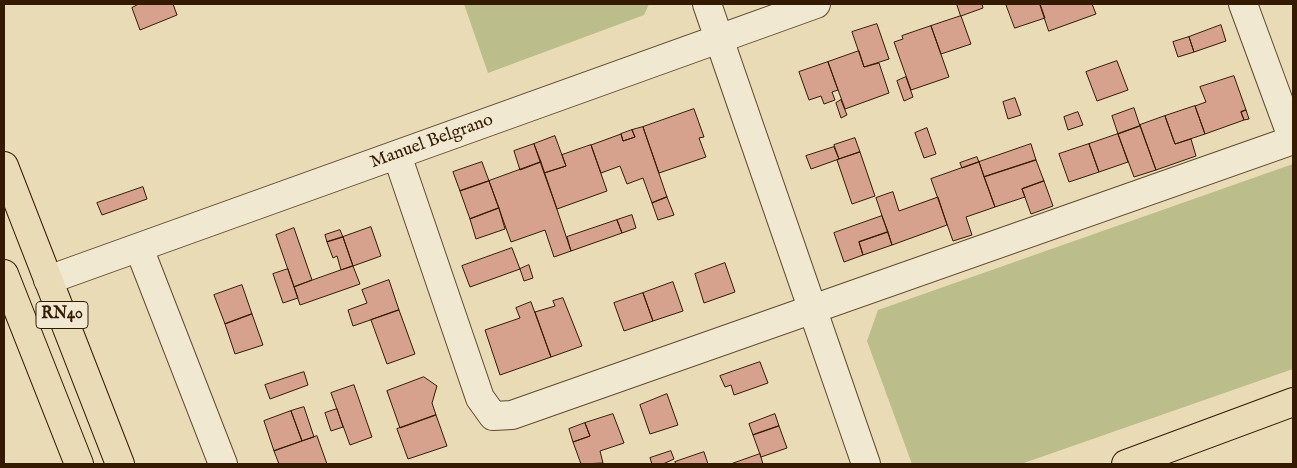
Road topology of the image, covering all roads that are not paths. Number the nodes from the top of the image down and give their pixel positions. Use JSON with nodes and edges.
{"nodes":[{"id":1,"x":707,"y":4,"type":"edge"},
{"id":2,"x":816,"y":4,"type":"edge"},
{"id":3,"x":1243,"y":4,"type":"edge"},
{"id":4,"x":719,"y":39,"type":"junction"},
{"id":5,"x":397,"y":155,"type":"junction"},
{"id":6,"x":4,"y":166,"type":"edge"},
{"id":7,"x":139,"y":248,"type":"junction"},
{"id":8,"x":4,"y":274,"type":"edge"},
{"id":9,"x":48,"y":280,"type":"junction"},
{"id":10,"x":812,"y":309,"type":"junction"},
{"id":11,"x":48,"y":384,"type":"junction"},
{"id":12,"x":1293,"y":402,"type":"edge"},
{"id":13,"x":79,"y":464,"type":"edge"},
{"id":14,"x":96,"y":464,"type":"edge"},
{"id":15,"x":120,"y":464,"type":"edge"},
{"id":16,"x":223,"y":464,"type":"edge"},
{"id":17,"x":866,"y":464,"type":"edge"},
{"id":18,"x":1126,"y":464,"type":"edge"}],
"edges":[{"from":1,"to":4,"type":"street"},
{"from":2,"to":4,"type":"street","name":"Manuel Belgrano"},
{"from":3,"to":10,"type":"street"},
{"from":4,"to":5,"type":"street","name":"Manuel Belgrano"},
{"from":4,"to":10,"type":"street"},
{"from":5,"to":7,"type":"street","name":"Manuel Belgrano"},
{"from":5,"to":10,"type":"street"},
{"from":6,"to":9,"type":"main road","number":"RN40"},
{"from":7,"to":9,"type":"street","name":"Manuel Belgrano"},
{"from":7,"to":16,"type":"street"},
{"from":8,"to":11,"type":"main road","number":"RN40"},
{"from":9,"to":15,"type":"main road","number":"RN40"},
{"from":10,"to":17,"type":"street"},
{"from":11,"to":13,"type":"main road","number":"RN40"},
{"from":11,"to":14,"type":"main road"},
{"from":12,"to":18,"type":"main road"}]}
